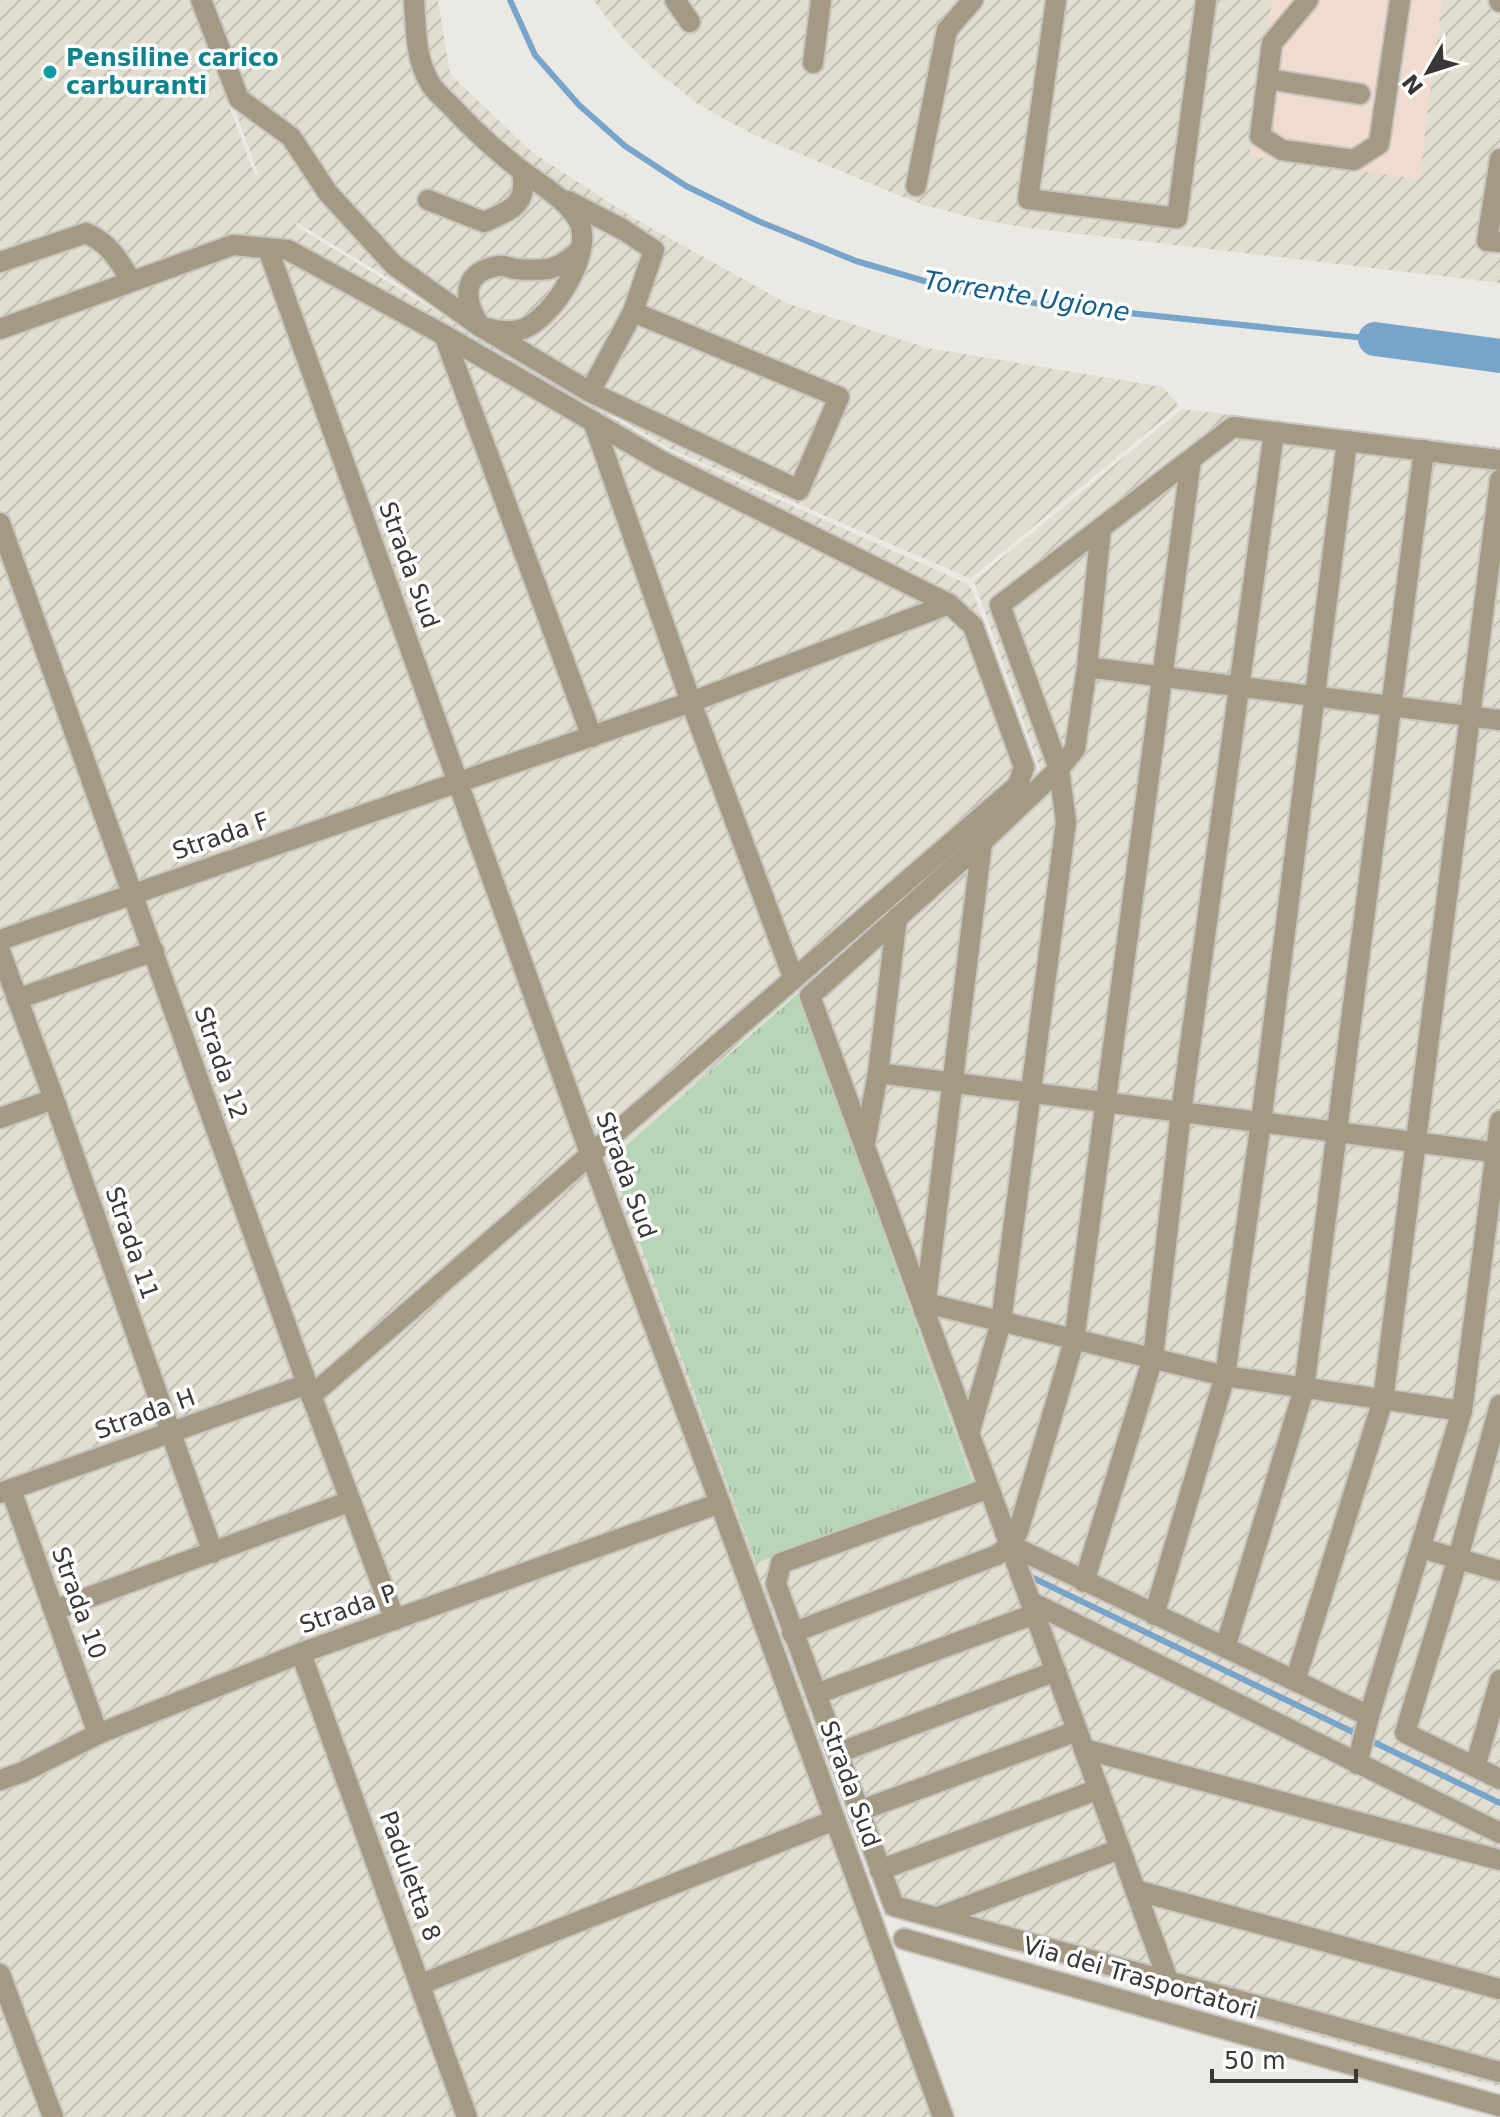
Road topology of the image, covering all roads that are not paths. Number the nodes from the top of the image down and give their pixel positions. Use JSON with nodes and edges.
{"nodes":[{"id":1,"x":201,"y":0,"type":"edge"},
{"id":2,"x":414,"y":0,"type":"edge"},
{"id":3,"x":675,"y":0,"type":"edge"},
{"id":4,"x":821,"y":0,"type":"edge"},
{"id":5,"x":973,"y":0,"type":"edge"},
{"id":6,"x":1056,"y":0,"type":"edge"},
{"id":7,"x":1206,"y":0,"type":"edge"},
{"id":8,"x":1308,"y":0,"type":"edge"},
{"id":9,"x":1400,"y":0,"type":"edge"},
{"id":10,"x":690,"y":22,"type":"dead end"},
{"id":11,"x":813,"y":63,"type":"dead end"},
{"id":12,"x":1268,"y":79,"type":"junction"},
{"id":13,"x":1360,"y":94,"type":"dead end"},
{"id":14,"x":1500,"y":159,"type":"edge"},
{"id":15,"x":522,"y":171,"type":"junction"},
{"id":16,"x":916,"y":186,"type":"dead end"},
{"id":17,"x":555,"y":194,"type":"junction"},
{"id":18,"x":428,"y":200,"type":"dead end"},
{"id":19,"x":1500,"y":242,"type":"edge"},
{"id":20,"x":268,"y":249,"type":"junction"},
{"id":21,"x":580,"y":250,"type":"junction"},
{"id":22,"x":0,"y":262,"type":"edge"},
{"id":23,"x":131,"y":281,"type":"junction"},
{"id":24,"x":633,"y":312,"type":"junction"},
{"id":25,"x":481,"y":327,"type":"junction"},
{"id":26,"x":0,"y":329,"type":"edge"},
{"id":27,"x":444,"y":335,"type":"junction"},
{"id":28,"x":590,"y":392,"type":"junction"},
{"id":29,"x":593,"y":421,"type":"junction"},
{"id":30,"x":1274,"y":432,"type":"junction"},
{"id":31,"x":1347,"y":441,"type":"junction"},
{"id":32,"x":1424,"y":450,"type":"junction"},
{"id":33,"x":1191,"y":460,"type":"junction"},
{"id":34,"x":1500,"y":460,"type":"edge"},
{"id":35,"x":1500,"y":480,"type":"edge"},
{"id":36,"x":0,"y":523,"type":"edge"},
{"id":37,"x":1101,"y":528,"type":"junction"},
{"id":38,"x":949,"y":604,"type":"junction"},
{"id":39,"x":1087,"y":667,"type":"junction"},
{"id":40,"x":1163,"y":676,"type":"junction"},
{"id":41,"x":1239,"y":686,"type":"junction"},
{"id":42,"x":1317,"y":696,"type":"junction"},
{"id":43,"x":691,"y":702,"type":"junction"},
{"id":44,"x":1393,"y":706,"type":"junction"},
{"id":45,"x":1469,"y":716,"type":"junction"},
{"id":46,"x":1500,"y":720,"type":"edge"},
{"id":47,"x":592,"y":737,"type":"junction"},
{"id":48,"x":1059,"y":769,"type":"junction"},
{"id":49,"x":460,"y":784,"type":"junction"},
{"id":50,"x":982,"y":842,"type":"junction"},
{"id":51,"x":133,"y":894,"type":"junction"},
{"id":52,"x":897,"y":917,"type":"junction"},
{"id":53,"x":0,"y":940,"type":"edge"},
{"id":54,"x":0,"y":951,"type":"edge"},
{"id":55,"x":154,"y":951,"type":"junction"},
{"id":56,"x":793,"y":977,"type":"junction"},
{"id":57,"x":17,"y":999,"type":"junction"},
{"id":58,"x":878,"y":1073,"type":"junction"},
{"id":59,"x":953,"y":1082,"type":"junction"},
{"id":60,"x":1031,"y":1092,"type":"junction"},
{"id":61,"x":54,"y":1099,"type":"junction"},
{"id":62,"x":1104,"y":1102,"type":"junction"},
{"id":63,"x":1181,"y":1112,"type":"junction"},
{"id":64,"x":0,"y":1118,"type":"edge"},
{"id":65,"x":1500,"y":1121,"type":"edge"},
{"id":66,"x":1261,"y":1122,"type":"junction"},
{"id":67,"x":1336,"y":1132,"type":"junction"},
{"id":68,"x":1415,"y":1142,"type":"junction"},
{"id":69,"x":864,"y":1145,"type":"junction"},
{"id":70,"x":1498,"y":1152,"type":"edge"},
{"id":71,"x":591,"y":1156,"type":"junction"},
{"id":72,"x":924,"y":1311,"type":"junction"},
{"id":73,"x":1001,"y":1322,"type":"junction"},
{"id":74,"x":1074,"y":1341,"type":"junction"},
{"id":75,"x":1153,"y":1358,"type":"junction"},
{"id":76,"x":1225,"y":1376,"type":"junction"},
{"id":77,"x":1304,"y":1389,"type":"junction"},
{"id":78,"x":309,"y":1390,"type":"junction"},
{"id":79,"x":1383,"y":1400,"type":"junction"},
{"id":80,"x":1462,"y":1411,"type":"junction"},
{"id":81,"x":1500,"y":1411,"type":"edge"},
{"id":82,"x":170,"y":1433,"type":"junction"},
{"id":83,"x":969,"y":1434,"type":"junction"},
{"id":84,"x":989,"y":1488,"type":"junction"},
{"id":85,"x":6,"y":1492,"type":"edge"},
{"id":86,"x":351,"y":1501,"type":"junction"},
{"id":87,"x":720,"y":1503,"type":"junction"},
{"id":88,"x":1010,"y":1545,"type":"junction"},
{"id":89,"x":213,"y":1553,"type":"junction"},
{"id":90,"x":1439,"y":1553,"type":"junction"},
{"id":91,"x":1500,"y":1571,"type":"edge"},
{"id":92,"x":1084,"y":1582,"type":"junction"},
{"id":93,"x":1033,"y":1608,"type":"junction"},
{"id":94,"x":54,"y":1610,"type":"junction"},
{"id":95,"x":1154,"y":1615,"type":"junction"},
{"id":96,"x":395,"y":1620,"type":"junction"},
{"id":97,"x":792,"y":1633,"type":"junction"},
{"id":98,"x":1225,"y":1648,"type":"junction"},
{"id":99,"x":301,"y":1653,"type":"junction"},
{"id":100,"x":1056,"y":1671,"type":"junction"},
{"id":101,"x":1500,"y":1680,"type":"edge"},
{"id":102,"x":1295,"y":1681,"type":"junction"},
{"id":103,"x":816,"y":1694,"type":"junction"},
{"id":104,"x":1368,"y":1721,"type":"junction"},
{"id":105,"x":98,"y":1734,"type":"junction"},
{"id":106,"x":1081,"y":1740,"type":"junction"},
{"id":107,"x":838,"y":1753,"type":"junction"},
{"id":108,"x":1359,"y":1756,"type":"junction"},
{"id":109,"x":1475,"y":1767,"type":"junction"},
{"id":110,"x":1500,"y":1779,"type":"edge"},
{"id":111,"x":0,"y":1780,"type":"edge"},
{"id":112,"x":1099,"y":1789,"type":"junction"},
{"id":113,"x":859,"y":1811,"type":"junction"},
{"id":114,"x":835,"y":1820,"type":"junction"},
{"id":115,"x":1500,"y":1833,"type":"edge"},
{"id":116,"x":1120,"y":1849,"type":"junction"},
{"id":117,"x":1500,"y":1860,"type":"edge"},
{"id":118,"x":880,"y":1870,"type":"junction"},
{"id":119,"x":1135,"y":1890,"type":"junction"},
{"id":120,"x":938,"y":1917,"type":"junction"},
{"id":121,"x":904,"y":1939,"type":"dead end"},
{"id":122,"x":0,"y":1974,"type":"edge"},
{"id":123,"x":1168,"y":1980,"type":"junction"},
{"id":124,"x":421,"y":1984,"type":"junction"},
{"id":125,"x":1500,"y":1989,"type":"edge"},
{"id":126,"x":1500,"y":2072,"type":"edge"},
{"id":127,"x":1500,"y":2106,"type":"edge"},
{"id":128,"x":53,"y":2117,"type":"edge"},
{"id":129,"x":467,"y":2117,"type":"edge"},
{"id":130,"x":943,"y":2117,"type":"edge"}],
"edges":[{"from":1,"to":25,"type":"street"},
{"from":2,"to":15,"type":"street"},
{"from":3,"to":10,"type":"street"},
{"from":4,"to":11,"type":"street"},
{"from":5,"to":16,"type":"street"},
{"from":6,"to":7,"type":"street"},
{"from":8,"to":12,"type":"street"},
{"from":9,"to":12,"type":"street"},
{"from":12,"to":13,"type":"street"},
{"from":14,"to":19,"type":"street"},
{"from":15,"to":17,"type":"street"},
{"from":15,"to":18,"type":"street"},
{"from":17,"to":21,"type":"street"},
{"from":17,"to":24,"type":"street"},
{"from":20,"to":23,"type":"street"},
{"from":20,"to":27,"type":"street"},
{"from":20,"to":49,"type":"street","name":"Strada Sud"},
{"from":21,"to":25,"type":"street"},
{"from":21,"to":25,"type":"street"},
{"from":22,"to":23,"type":"street"},
{"from":23,"to":26,"type":"street"},
{"from":24,"to":28,"type":"street"},
{"from":24,"to":28,"type":"street"},
{"from":25,"to":28,"type":"street"},
{"from":27,"to":29,"type":"street"},
{"from":27,"to":47,"type":"street"},
{"from":29,"to":38,"type":"street"},
{"from":29,"to":43,"type":"street"},
{"from":30,"to":31,"type":"street"},
{"from":30,"to":33,"type":"street"},
{"from":30,"to":41,"type":"street"},
{"from":31,"to":32,"type":"street"},
{"from":31,"to":42,"type":"street"},
{"from":32,"to":34,"type":"street"},
{"from":32,"to":44,"type":"street"},
{"from":33,"to":37,"type":"street"},
{"from":33,"to":40,"type":"street"},
{"from":35,"to":45,"type":"street"},
{"from":36,"to":51,"type":"street","name":"Strada 12"},
{"from":37,"to":39,"type":"street"},
{"from":37,"to":48,"type":"street"},
{"from":38,"to":43,"type":"street","name":"Strada F"},
{"from":38,"to":56,"type":"street"},
{"from":39,"to":40,"type":"street"},
{"from":39,"to":48,"type":"street"},
{"from":40,"to":41,"type":"street"},
{"from":40,"to":62,"type":"street"},
{"from":41,"to":42,"type":"street"},
{"from":41,"to":63,"type":"street"},
{"from":42,"to":44,"type":"street"},
{"from":42,"to":66,"type":"street"},
{"from":43,"to":47,"type":"street","name":"Strada F"},
{"from":43,"to":56,"type":"street"},
{"from":44,"to":45,"type":"street"},
{"from":44,"to":67,"type":"street"},
{"from":45,"to":46,"type":"street"},
{"from":45,"to":68,"type":"street"},
{"from":47,"to":49,"type":"street","name":"Strada F"},
{"from":48,"to":50,"type":"street"},
{"from":48,"to":60,"type":"street"},
{"from":49,"to":51,"type":"street","name":"Strada F"},
{"from":49,"to":71,"type":"street","name":"Strada Sud"},
{"from":50,"to":52,"type":"street"},
{"from":50,"to":59,"type":"street"},
{"from":51,"to":53,"type":"street","name":"Strada F"},
{"from":51,"to":55,"type":"street","name":"Strada 12"},
{"from":52,"to":58,"type":"street"},
{"from":52,"to":69,"type":"street"},
{"from":54,"to":57,"type":"street","name":"Strada 11"},
{"from":55,"to":57,"type":"street"},
{"from":55,"to":78,"type":"street","name":"Strada 12"},
{"from":56,"to":71,"type":"street"},
{"from":57,"to":61,"type":"street","name":"Strada 11"},
{"from":58,"to":59,"type":"street"},
{"from":58,"to":69,"type":"street"},
{"from":59,"to":60,"type":"street"},
{"from":59,"to":72,"type":"street"},
{"from":60,"to":62,"type":"street"},
{"from":60,"to":73,"type":"street"},
{"from":61,"to":64,"type":"street"},
{"from":61,"to":82,"type":"street","name":"Strada 11"},
{"from":62,"to":63,"type":"street"},
{"from":62,"to":74,"type":"street"},
{"from":63,"to":66,"type":"street"},
{"from":63,"to":75,"type":"street"},
{"from":65,"to":70,"type":"street"},
{"from":66,"to":67,"type":"street"},
{"from":66,"to":76,"type":"street"},
{"from":67,"to":68,"type":"street"},
{"from":67,"to":77,"type":"street"},
{"from":68,"to":70,"type":"street"},
{"from":68,"to":79,"type":"street"},
{"from":69,"to":72,"type":"street"},
{"from":70,"to":80,"type":"street"},
{"from":71,"to":78,"type":"street"},
{"from":71,"to":87,"type":"street","name":"Strada Sud"},
{"from":72,"to":73,"type":"street"},
{"from":72,"to":83,"type":"street"},
{"from":73,"to":74,"type":"street"},
{"from":73,"to":83,"type":"street"},
{"from":74,"to":75,"type":"street"},
{"from":74,"to":88,"type":"street"},
{"from":75,"to":76,"type":"street"},
{"from":75,"to":92,"type":"street"},
{"from":76,"to":77,"type":"street"},
{"from":76,"to":95,"type":"street"},
{"from":77,"to":79,"type":"street"},
{"from":77,"to":98,"type":"street"},
{"from":78,"to":82,"type":"street","name":"Strada H"},
{"from":78,"to":86,"type":"street","name":"Strada 12"},
{"from":79,"to":80,"type":"street"},
{"from":79,"to":102,"type":"street"},
{"from":80,"to":90,"type":"street"},
{"from":81,"to":90,"type":"street"},
{"from":82,"to":85,"type":"street","name":"Strada H"},
{"from":82,"to":89,"type":"street","name":"Strada 11"},
{"from":83,"to":84,"type":"street"},
{"from":84,"to":88,"type":"street"},
{"from":84,"to":97,"type":"street"},
{"from":85,"to":94,"type":"street","name":"Strada 10"},
{"from":86,"to":89,"type":"street"},
{"from":86,"to":96,"type":"street","name":"Strada 12"},
{"from":87,"to":96,"type":"street","name":"Strada P"},
{"from":87,"to":114,"type":"street","name":"Strada Sud"},
{"from":88,"to":92,"type":"street"},
{"from":88,"to":93,"type":"street"},
{"from":88,"to":97,"type":"street"},
{"from":89,"to":94,"type":"street"},
{"from":90,"to":91,"type":"street"},
{"from":90,"to":104,"type":"street"},
{"from":90,"to":109,"type":"street"},
{"from":92,"to":95,"type":"street"},
{"from":93,"to":100,"type":"street"},
{"from":93,"to":103,"type":"street"},
{"from":93,"to":108,"type":"street"},
{"from":94,"to":105,"type":"street","name":"Strada 10"},
{"from":95,"to":98,"type":"street"},
{"from":96,"to":99,"type":"street","name":"Strada P"},
{"from":97,"to":103,"type":"street"},
{"from":98,"to":102,"type":"street"},
{"from":99,"to":105,"type":"street","name":"Strada P"},
{"from":99,"to":124,"type":"street","name":"Paduletta 8"},
{"from":100,"to":106,"type":"street"},
{"from":100,"to":107,"type":"street"},
{"from":101,"to":109,"type":"street"},
{"from":102,"to":104,"type":"street"},
{"from":103,"to":107,"type":"street"},
{"from":104,"to":108,"type":"street"},
{"from":105,"to":111,"type":"street","name":"Strada P"},
{"from":106,"to":112,"type":"street"},
{"from":106,"to":113,"type":"street"},
{"from":106,"to":117,"type":"street"},
{"from":107,"to":113,"type":"street"},
{"from":108,"to":115,"type":"street"},
{"from":109,"to":110,"type":"street"},
{"from":112,"to":116,"type":"street"},
{"from":112,"to":118,"type":"street"},
{"from":113,"to":118,"type":"street"},
{"from":114,"to":124,"type":"street"},
{"from":114,"to":130,"type":"street","name":"Strada Sud"},
{"from":116,"to":119,"type":"street"},
{"from":116,"to":120,"type":"street"},
{"from":118,"to":120,"type":"street"},
{"from":119,"to":123,"type":"street"},
{"from":119,"to":125,"type":"street"},
{"from":120,"to":123,"type":"street"},
{"from":121,"to":127,"type":"street","name":"Via dei Trasportatori"},
{"from":122,"to":128,"type":"street"},
{"from":123,"to":126,"type":"street"},
{"from":124,"to":129,"type":"street","name":"Paduletta 8"}]}
